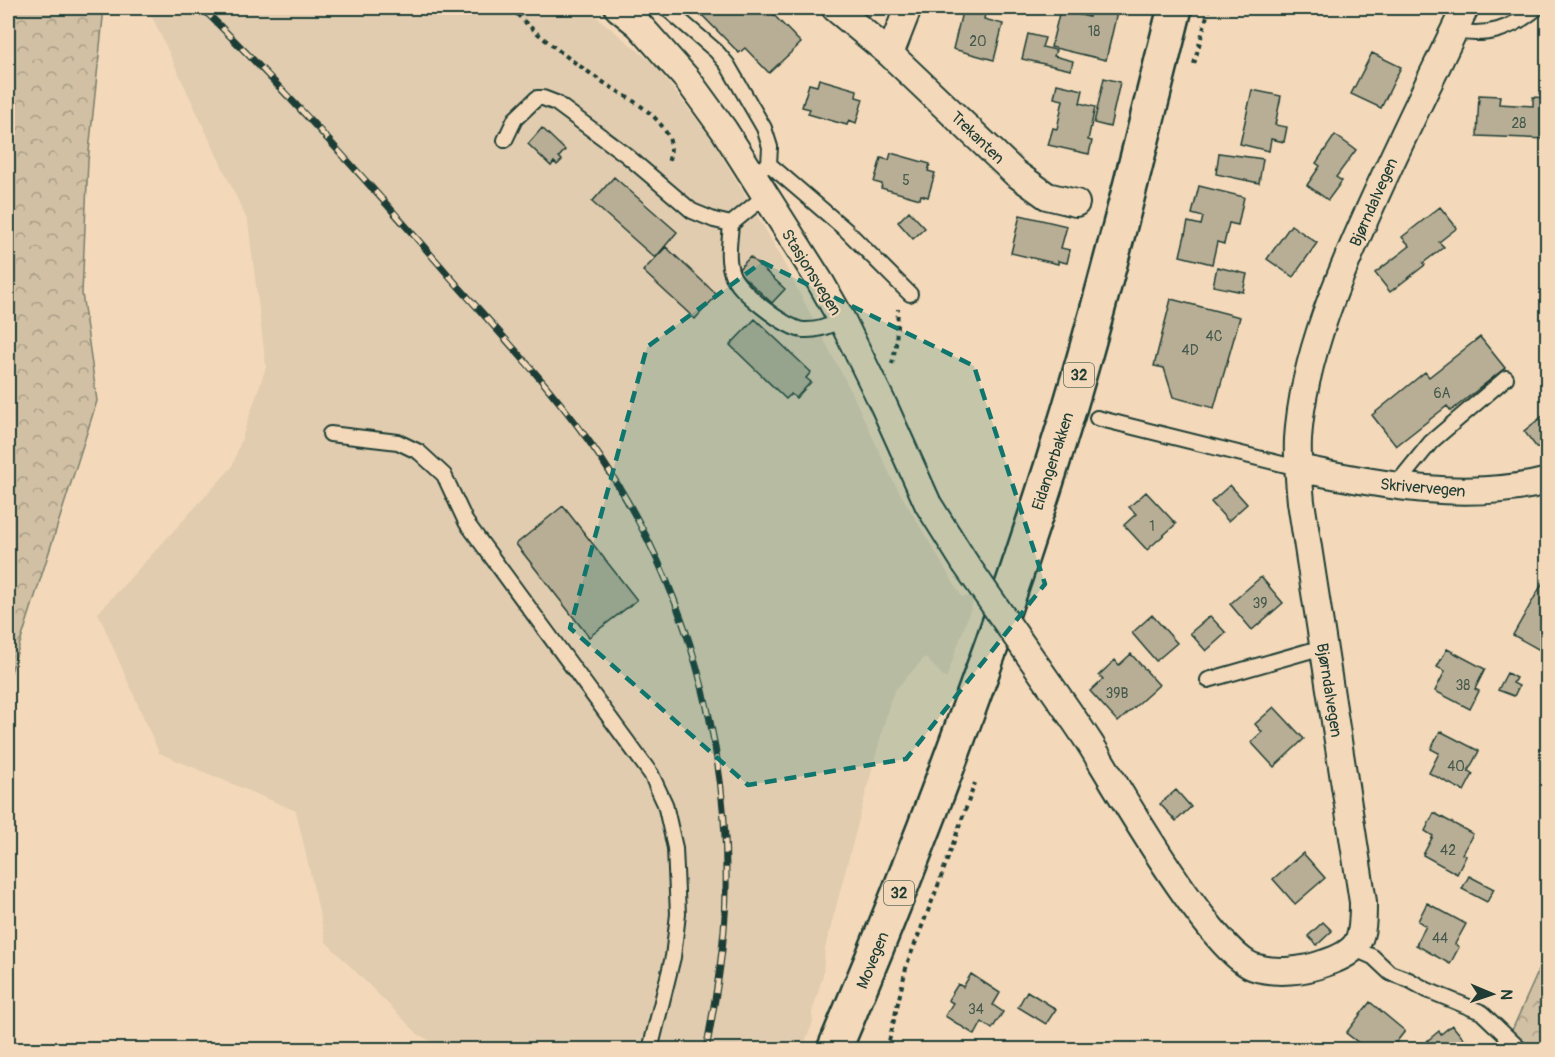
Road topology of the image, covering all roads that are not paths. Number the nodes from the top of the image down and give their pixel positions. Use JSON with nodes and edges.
{"nodes":[{"id":1,"x":618,"y":8,"type":"edge"},
{"id":2,"x":666,"y":8,"type":"edge"},
{"id":3,"x":836,"y":8,"type":"edge"},
{"id":4,"x":908,"y":8,"type":"edge"},
{"id":5,"x":1175,"y":8,"type":"edge"},
{"id":6,"x":1537,"y":8,"type":"edge"},
{"id":7,"x":1460,"y":14,"type":"edge"},
{"id":8,"x":890,"y":54,"type":"junction"},
{"id":9,"x":505,"y":140,"type":"dead end"},
{"id":10,"x":762,"y":178,"type":"junction"},
{"id":11,"x":1076,"y":203,"type":"dead end"},
{"id":12,"x":731,"y":224,"type":"junction"},
{"id":13,"x":910,"y":294,"type":"dead end"},
{"id":14,"x":842,"y":320,"type":"junction"},
{"id":15,"x":1506,"y":378,"type":"dead end"},
{"id":16,"x":1097,"y":418,"type":"dead end"},
{"id":17,"x":330,"y":434,"type":"dead end"},
{"id":18,"x":1298,"y":468,"type":"junction"},
{"id":19,"x":1548,"y":481,"type":"edge"},
{"id":20,"x":1396,"y":485,"type":"junction"},
{"id":21,"x":1323,"y":647,"type":"junction"},
{"id":22,"x":1208,"y":680,"type":"dead end"},
{"id":23,"x":959,"y":736,"type":"joint"},
{"id":24,"x":1355,"y":949,"type":"junction"},
{"id":25,"x":650,"y":1050,"type":"edge"},
{"id":26,"x":834,"y":1050,"type":"edge"},
{"id":27,"x":1521,"y":1050,"type":"edge"}],
"edges":[{"from":1,"to":10,"type":"street","name":"Stasjonsvegen"},
{"from":2,"to":10,"type":"lane"},
{"from":3,"to":8,"type":"street","name":"Trekanten"},
{"from":4,"to":8,"type":"street"},
{"from":5,"to":23,"type":"main road","name":"Eidangerbakken","number":"32"},
{"from":6,"to":7,"type":"lane"},
{"from":7,"to":18,"type":"street","name":"Bjørndalvegen"},
{"from":8,"to":11,"type":"street","name":"Trekanten"},
{"from":9,"to":12,"type":"lane"},
{"from":10,"to":12,"type":"lane"},
{"from":10,"to":13,"type":"lane"},
{"from":10,"to":14,"type":"street","name":"Stasjonsvegen"},
{"from":12,"to":14,"type":"lane"},
{"from":14,"to":24,"type":"street","name":"Stasjonsvegen","bridge":true},
{"from":15,"to":20,"type":"lane"},
{"from":16,"to":18,"type":"lane"},
{"from":17,"to":25,"type":"lane"},
{"from":18,"to":20,"type":"street","name":"Skrivervegen"},
{"from":18,"to":21,"type":"street","name":"Bjørndalvegen"},
{"from":19,"to":20,"type":"street","name":"Skrivervegen"},
{"from":21,"to":22,"type":"lane"},
{"from":21,"to":24,"type":"street","name":"Bjørndalvegen"},
{"from":23,"to":26,"type":"main road","name":"Movegen","number":"32"},
{"from":24,"to":27,"type":"lane"}]}
